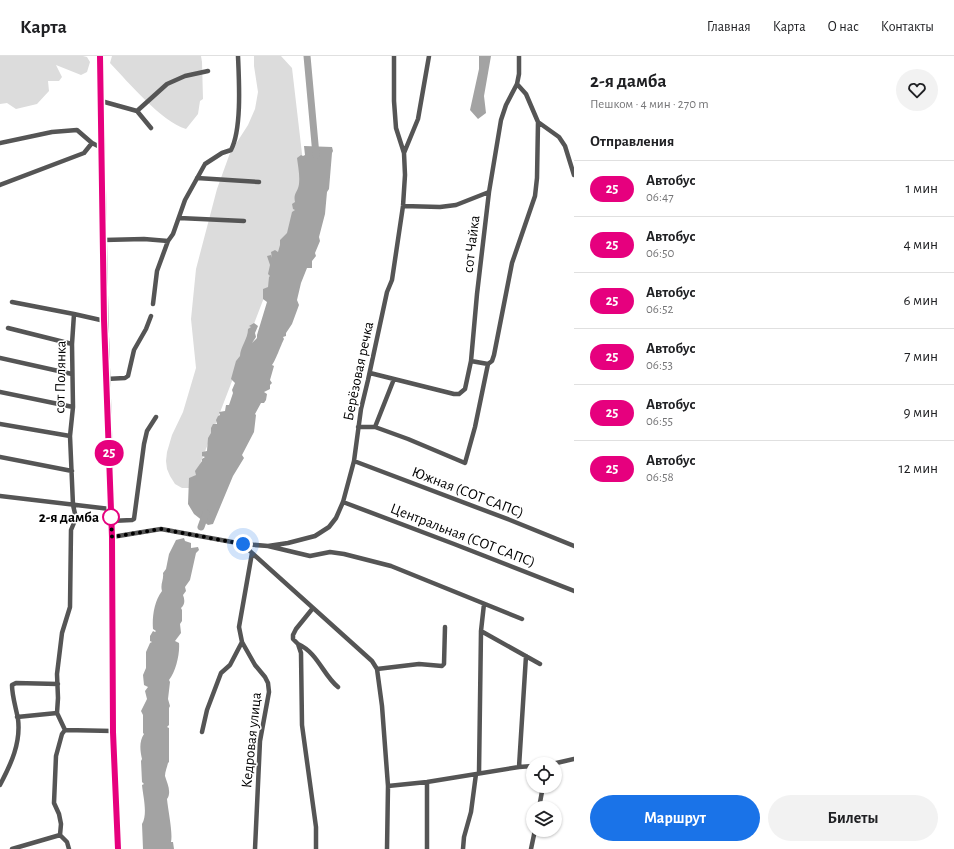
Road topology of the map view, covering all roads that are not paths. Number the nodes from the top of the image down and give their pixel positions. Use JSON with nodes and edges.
{"nodes":[{"id":1,"x":100,"y":56,"type":"edge"},
{"id":2,"x":238,"y":56,"type":"edge"},
{"id":3,"x":394,"y":56,"type":"edge"},
{"id":4,"x":428,"y":56,"type":"edge"},
{"id":5,"x":519,"y":56,"type":"edge"},
{"id":6,"x":208,"y":71,"type":"dead end"},
{"id":7,"x":517,"y":84,"type":"junction"},
{"id":8,"x":101,"y":101,"type":"junction"},
{"id":9,"x":137,"y":110,"type":"junction"},
{"id":10,"x":538,"y":122,"type":"junction"},
{"id":11,"x":150,"y":128,"type":"dead end"},
{"id":12,"x":0,"y":143,"type":"edge"},
{"id":13,"x":92,"y":144,"type":"junction"},
{"id":14,"x":102,"y":148,"type":"junction"},
{"id":15,"x":404,"y":153,"type":"junction"},
{"id":16,"x":574,"y":174,"type":"edge"},
{"id":17,"x":197,"y":178,"type":"junction"},
{"id":18,"x":258,"y":182,"type":"dead end"},
{"id":19,"x":0,"y":185,"type":"edge"},
{"id":20,"x":489,"y":192,"type":"junction"},
{"id":21,"x":403,"y":206,"type":"junction"},
{"id":22,"x":179,"y":218,"type":"junction"},
{"id":23,"x":244,"y":221,"type":"dead end"},
{"id":24,"x":104,"y":240,"type":"junction"},
{"id":25,"x":168,"y":241,"type":"junction"},
{"id":26,"x":12,"y":302,"type":"dead end"},
{"id":27,"x":153,"y":304,"type":"dead end"},
{"id":28,"x":74,"y":314,"type":"junction"},
{"id":29,"x":151,"y":316,"type":"dead end"},
{"id":30,"x":104,"y":320,"type":"junction"},
{"id":31,"x":8,"y":328,"type":"dead end"},
{"id":32,"x":72,"y":344,"type":"junction"},
{"id":33,"x":0,"y":358,"type":"edge"},
{"id":34,"x":471,"y":362,"type":"junction"},
{"id":35,"x":488,"y":364,"type":"junction"},
{"id":36,"x":370,"y":373,"type":"junction"},
{"id":37,"x":72,"y":374,"type":"junction"},
{"id":38,"x":106,"y":379,"type":"junction"},
{"id":39,"x":394,"y":379,"type":"junction"},
{"id":40,"x":0,"y":392,"type":"edge"},
{"id":41,"x":73,"y":407,"type":"junction"},
{"id":42,"x":156,"y":417,"type":"dead end"},
{"id":43,"x":0,"y":424,"type":"edge"},
{"id":44,"x":358,"y":427,"type":"junction"},
{"id":45,"x":375,"y":427,"type":"junction"},
{"id":46,"x":70,"y":436,"type":"junction"},
{"id":47,"x":0,"y":457,"type":"edge"},
{"id":48,"x":354,"y":462,"type":"junction"},
{"id":49,"x":72,"y":471,"type":"junction"},
{"id":50,"x":0,"y":496,"type":"edge"},
{"id":51,"x":343,"y":502,"type":"junction"},
{"id":52,"x":73,"y":505,"type":"junction"},
{"id":53,"x":110,"y":509,"type":"junction"},
{"id":54,"x":111,"y":522,"type":"junction"},
{"id":55,"x":112,"y":537,"type":"junction"},
{"id":56,"x":243,"y":544,"type":"junction"},
{"id":57,"x":268,"y":546,"type":"junction"},
{"id":58,"x":574,"y":546,"type":"edge"},
{"id":59,"x":252,"y":554,"type":"junction"},
{"id":60,"x":574,"y":591,"type":"edge"},
{"id":61,"x":484,"y":604,"type":"junction"},
{"id":62,"x":313,"y":608,"type":"junction"},
{"id":63,"x":522,"y":619,"type":"dead end"},
{"id":64,"x":445,"y":627,"type":"dead end"},
{"id":65,"x":481,"y":631,"type":"junction"},
{"id":66,"x":242,"y":642,"type":"junction"},
{"id":67,"x":298,"y":644,"type":"junction"},
{"id":68,"x":526,"y":656,"type":"junction"},
{"id":69,"x":540,"y":664,"type":"dead end"},
{"id":70,"x":377,"y":669,"type":"junction"},
{"id":71,"x":58,"y":684,"type":"junction"},
{"id":72,"x":338,"y":688,"type":"dead end"},
{"id":73,"x":57,"y":713,"type":"junction"},
{"id":74,"x":17,"y":718,"type":"junction"},
{"id":75,"x":65,"y":730,"type":"junction"},
{"id":76,"x":113,"y":732,"type":"junction"},
{"id":77,"x":202,"y":732,"type":"dead end"},
{"id":78,"x":574,"y":759,"type":"edge"},
{"id":79,"x":562,"y":762,"type":"edge"},
{"id":80,"x":526,"y":766,"type":"edge"},
{"id":81,"x":519,"y":767,"type":"junction"},
{"id":82,"x":478,"y":773,"type":"junction"},
{"id":83,"x":428,"y":782,"type":"junction"},
{"id":84,"x":0,"y":785,"type":"edge"},
{"id":85,"x":388,"y":786,"type":"junction"},
{"id":86,"x":60,"y":835,"type":"junction"},
{"id":87,"x":534,"y":837,"type":"edge"},
{"id":88,"x":12,"y":849,"type":"edge"},
{"id":89,"x":69,"y":849,"type":"edge"},
{"id":90,"x":118,"y":849,"type":"edge"},
{"id":91,"x":255,"y":849,"type":"edge"},
{"id":92,"x":316,"y":849,"type":"edge"},
{"id":93,"x":387,"y":849,"type":"edge"},
{"id":94,"x":427,"y":849,"type":"edge"},
{"id":95,"x":462,"y":849,"type":"edge"},
{"id":96,"x":531,"y":849,"type":"edge"}],
"edges":[{"from":1,"to":8,"type":"main road"},
{"from":2,"to":17,"type":"street"},
{"from":3,"to":15,"type":"street"},
{"from":4,"to":15,"type":"street"},
{"from":5,"to":7,"type":"street"},
{"from":6,"to":9,"type":"street"},
{"from":7,"to":10,"type":"street"},
{"from":7,"to":20,"type":"street","name":"сот Чайка"},
{"from":8,"to":9,"type":"street"},
{"from":8,"to":14,"type":"main road"},
{"from":9,"to":11,"type":"street"},
{"from":10,"to":16,"type":"street"},
{"from":10,"to":35,"type":"street"},
{"from":12,"to":13,"type":"street"},
{"from":13,"to":14,"type":"street"},
{"from":13,"to":19,"type":"street"},
{"from":14,"to":24,"type":"main road"},
{"from":15,"to":21,"type":"street","name":"Берёзовая речка"},
{"from":17,"to":18,"type":"street"},
{"from":17,"to":22,"type":"street"},
{"from":20,"to":21,"type":"street"},
{"from":20,"to":34,"type":"street","name":"сот Чайка"},
{"from":21,"to":36,"type":"street","name":"Берёзовая речка"},
{"from":22,"to":23,"type":"street"},
{"from":22,"to":25,"type":"street"},
{"from":24,"to":25,"type":"street"},
{"from":24,"to":30,"type":"main road"},
{"from":25,"to":27,"type":"street"},
{"from":26,"to":28,"type":"street"},
{"from":28,"to":30,"type":"street"},
{"from":28,"to":32,"type":"street","name":"сот Полянка"},
{"from":29,"to":38,"type":"street"},
{"from":30,"to":38,"type":"main road"},
{"from":31,"to":32,"type":"street"},
{"from":32,"to":37,"type":"street","name":"сот Полянка"},
{"from":33,"to":37,"type":"street"},
{"from":34,"to":35,"type":"street"},
{"from":34,"to":39,"type":"street","name":"сот Чайка"},
{"from":35,"to":45,"type":"street"},
{"from":36,"to":39,"type":"street"},
{"from":36,"to":44,"type":"street","name":"Берёзовая речка"},
{"from":37,"to":41,"type":"street","name":"сот Полянка"},
{"from":38,"to":53,"type":"main road"},
{"from":39,"to":45,"type":"street"},
{"from":40,"to":41,"type":"street"},
{"from":41,"to":46,"type":"street","name":"сот Полянка"},
{"from":42,"to":54,"type":"street"},
{"from":43,"to":46,"type":"street"},
{"from":44,"to":45,"type":"street"},
{"from":44,"to":48,"type":"street","name":"Берёзовая речка"},
{"from":46,"to":49,"type":"street","name":"сот Полянка"},
{"from":47,"to":49,"type":"street"},
{"from":48,"to":51,"type":"street","name":"Берёзовая речка"},
{"from":48,"to":58,"type":"street","name":"Южная (СОТ САПС)"},
{"from":49,"to":52,"type":"street","name":"сот Полянка"},
{"from":50,"to":52,"type":"street"},
{"from":51,"to":57,"type":"street","name":"Берёзовая речка"},
{"from":51,"to":60,"type":"street","name":"Центральная (СОТ САПС)"},
{"from":52,"to":53,"type":"street"},
{"from":52,"to":71,"type":"street","name":"сот Полянка"},
{"from":53,"to":54,"type":"main road"},
{"from":54,"to":55,"type":"main road"},
{"from":55,"to":56,"type":"street"},
{"from":55,"to":76,"type":"main road"},
{"from":56,"to":57,"type":"street"},
{"from":56,"to":59,"type":"street"},
{"from":57,"to":61,"type":"street"},
{"from":59,"to":62,"type":"street"},
{"from":59,"to":66,"type":"street"},
{"from":61,"to":63,"type":"street"},
{"from":61,"to":65,"type":"street"},
{"from":62,"to":67,"type":"street"},
{"from":62,"to":70,"type":"street"},
{"from":64,"to":70,"type":"street"},
{"from":65,"to":68,"type":"street"},
{"from":65,"to":82,"type":"street"},
{"from":66,"to":77,"type":"street"},
{"from":66,"to":91,"type":"street","name":"Кедровая улица"},
{"from":67,"to":72,"type":"street"},
{"from":67,"to":92,"type":"street"},
{"from":68,"to":69,"type":"street"},
{"from":68,"to":81,"type":"street"},
{"from":70,"to":85,"type":"street"},
{"from":71,"to":73,"type":"street","name":"сот Полянка"},
{"from":71,"to":74,"type":"street"},
{"from":73,"to":74,"type":"street"},
{"from":73,"to":75,"type":"street"},
{"from":74,"to":84,"type":"street"},
{"from":75,"to":76,"type":"street"},
{"from":75,"to":86,"type":"street"},
{"from":76,"to":90,"type":"main road"},
{"from":78,"to":79,"type":"street"},
{"from":80,"to":81,"type":"street"},
{"from":81,"to":82,"type":"street"},
{"from":82,"to":83,"type":"street"},
{"from":82,"to":95,"type":"street"},
{"from":83,"to":85,"type":"street"},
{"from":83,"to":94,"type":"street"},
{"from":85,"to":93,"type":"street"},
{"from":86,"to":88,"type":"street"},
{"from":86,"to":89,"type":"street"},
{"from":87,"to":96,"type":"street"}]}
